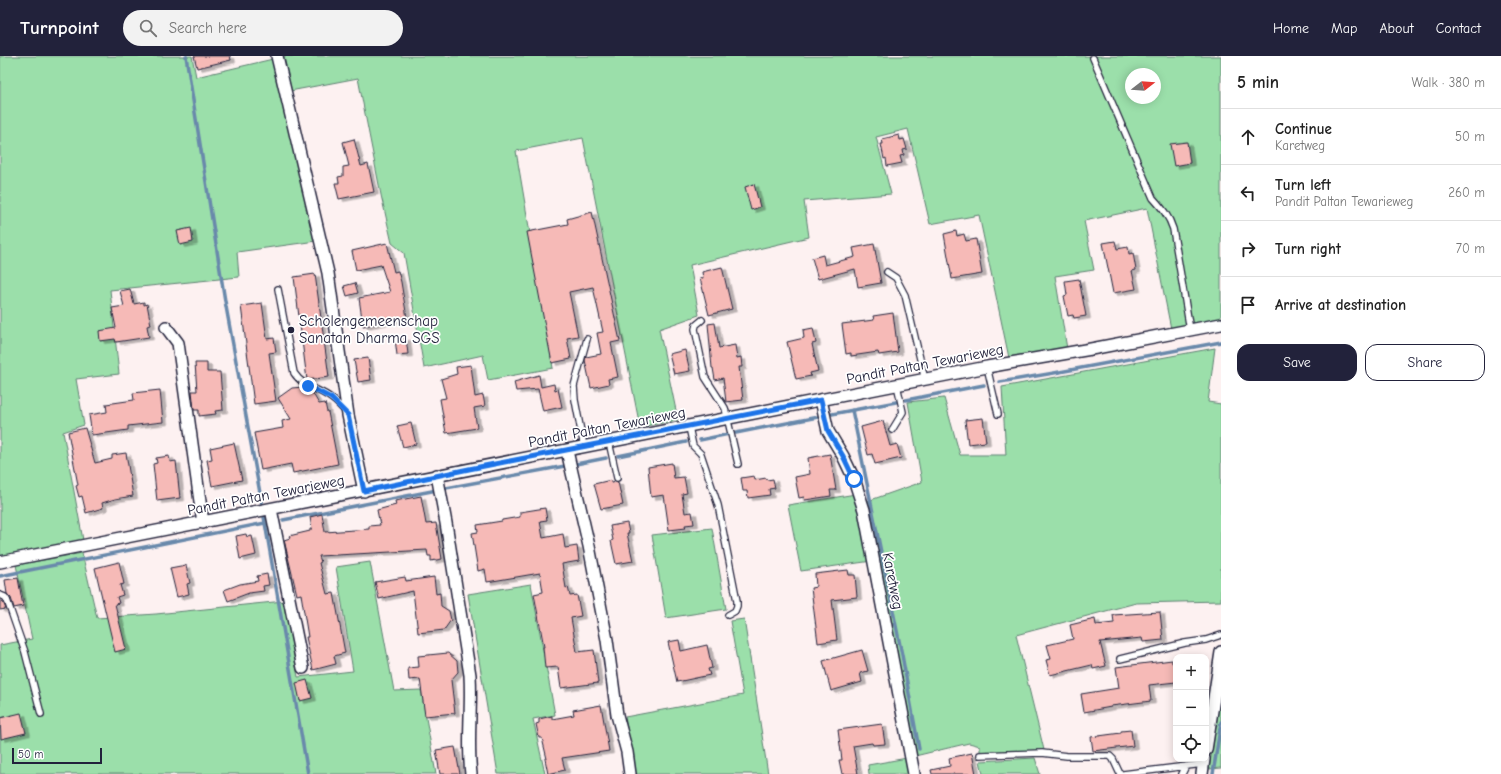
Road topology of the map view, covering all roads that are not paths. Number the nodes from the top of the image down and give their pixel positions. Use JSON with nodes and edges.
{"nodes":[{"id":1,"x":277,"y":56,"type":"edge"},
{"id":2,"x":1093,"y":58,"type":"dead end"},
{"id":3,"x":887,"y":272,"type":"dead end"},
{"id":4,"x":278,"y":288,"type":"dead end"},
{"id":5,"x":702,"y":320,"type":"dead end"},
{"id":6,"x":1221,"y":324,"type":"edge"},
{"id":7,"x":166,"y":327,"type":"dead end"},
{"id":8,"x":1190,"y":330,"type":"junction"},
{"id":9,"x":587,"y":339,"type":"dead end"},
{"id":10,"x":986,"y":367,"type":"junction"},
{"id":11,"x":925,"y":380,"type":"junction"},
{"id":12,"x":897,"y":385,"type":"junction"},
{"id":13,"x":821,"y":400,"type":"junction"},
{"id":14,"x":998,"y":414,"type":"dead end"},
{"id":15,"x":348,"y":415,"type":"junction"},
{"id":16,"x":727,"y":419,"type":"junction"},
{"id":17,"x":688,"y":427,"type":"junction"},
{"id":18,"x":892,"y":430,"type":"dead end"},
{"id":19,"x":609,"y":442,"type":"junction"},
{"id":20,"x":584,"y":447,"type":"junction"},
{"id":21,"x":567,"y":451,"type":"junction"},
{"id":22,"x":738,"y":464,"type":"dead end"},
{"id":23,"x":437,"y":475,"type":"junction"},
{"id":24,"x":616,"y":478,"type":"dead end"},
{"id":25,"x":364,"y":491,"type":"junction"},
{"id":26,"x":271,"y":509,"type":"junction"},
{"id":27,"x":203,"y":523,"type":"junction"},
{"id":28,"x":0,"y":562,"type":"edge"},
{"id":29,"x":0,"y":595,"type":"edge"},
{"id":30,"x":728,"y":615,"type":"dead end"},
{"id":31,"x":1221,"y":635,"type":"edge"},
{"id":32,"x":1221,"y":652,"type":"edge"},
{"id":33,"x":1120,"y":659,"type":"dead end"},
{"id":34,"x":303,"y":668,"type":"dead end"},
{"id":35,"x":41,"y":714,"type":"dead end"},
{"id":36,"x":1209,"y":730,"type":"edge"},
{"id":37,"x":980,"y":755,"type":"dead end"},
{"id":38,"x":1186,"y":766,"type":"junction"},
{"id":39,"x":1203,"y":766,"type":"edge"},
{"id":40,"x":471,"y":774,"type":"edge"},
{"id":41,"x":630,"y":774,"type":"edge"},
{"id":42,"x":914,"y":774,"type":"edge"},
{"id":43,"x":1122,"y":774,"type":"edge"},
{"id":44,"x":1182,"y":774,"type":"edge"}],
"edges":[{"from":1,"to":15,"type":"street"},
{"from":2,"to":8,"type":"lane"},
{"from":3,"to":11,"type":"lane"},
{"from":4,"to":15,"type":"lane"},
{"from":5,"to":16,"type":"lane"},
{"from":6,"to":8,"type":"street","name":"Pandit Paltan Tewarieweg"},
{"from":7,"to":27,"type":"street"},
{"from":8,"to":10,"type":"street","name":"Pandit Paltan Tewarieweg"},
{"from":9,"to":20,"type":"lane"},
{"from":10,"to":11,"type":"street","name":"Pandit Paltan Tewarieweg"},
{"from":10,"to":14,"type":"lane"},
{"from":11,"to":12,"type":"street","name":"Pandit Paltan Tewarieweg"},
{"from":12,"to":13,"type":"street","name":"Pandit Paltan Tewarieweg"},
{"from":12,"to":18,"type":"lane"},
{"from":13,"to":16,"type":"street","name":"Pandit Paltan Tewarieweg"},
{"from":13,"to":42,"type":"street","name":"Karetweg"},
{"from":15,"to":25,"type":"street"},
{"from":16,"to":17,"type":"street","name":"Pandit Paltan Tewarieweg"},
{"from":16,"to":22,"type":"lane"},
{"from":17,"to":19,"type":"street","name":"Pandit Paltan Tewarieweg"},
{"from":17,"to":30,"type":"lane"},
{"from":19,"to":20,"type":"street","name":"Pandit Paltan Tewarieweg"},
{"from":19,"to":24,"type":"lane"},
{"from":20,"to":21,"type":"street","name":"Pandit Paltan Tewarieweg"},
{"from":21,"to":23,"type":"street","name":"Pandit Paltan Tewarieweg"},
{"from":21,"to":41,"type":"street"},
{"from":23,"to":25,"type":"street","name":"Pandit Paltan Tewarieweg"},
{"from":23,"to":40,"type":"street"},
{"from":25,"to":26,"type":"street","name":"Pandit Paltan Tewarieweg"},
{"from":26,"to":27,"type":"street","name":"Pandit Paltan Tewarieweg"},
{"from":26,"to":34,"type":"street"},
{"from":27,"to":28,"type":"street","name":"Pandit Paltan Tewarieweg"},
{"from":29,"to":35,"type":"lane"},
{"from":31,"to":33,"type":"lane"},
{"from":32,"to":36,"type":"street"},
{"from":37,"to":43,"type":"lane"},
{"from":38,"to":39,"type":"lane"},
{"from":38,"to":43,"type":"lane"},
{"from":38,"to":44,"type":"lane"}]}
